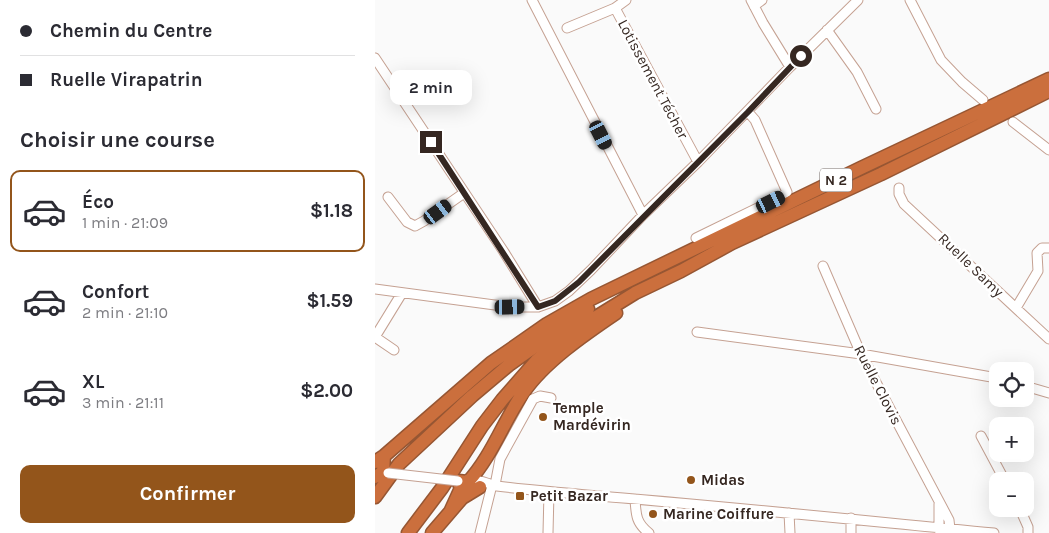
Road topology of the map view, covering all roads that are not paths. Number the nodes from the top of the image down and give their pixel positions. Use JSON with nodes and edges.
{"nodes":[{"id":1,"x":532,"y":0,"type":"edge"},
{"id":2,"x":626,"y":0,"type":"edge"},
{"id":3,"x":763,"y":0,"type":"edge"},
{"id":4,"x":858,"y":0,"type":"edge"},
{"id":5,"x":910,"y":0,"type":"edge"},
{"id":6,"x":752,"y":3,"type":"edge"},
{"id":7,"x":615,"y":8,"type":"junction"},
{"id":8,"x":567,"y":28,"type":"dead end"},
{"id":9,"x":827,"y":30,"type":"junction"},
{"id":10,"x":375,"y":58,"type":"edge"},
{"id":11,"x":790,"y":67,"type":"junction"},
{"id":12,"x":1049,"y":79,"type":"edge"},
{"id":13,"x":1049,"y":91,"type":"edge"},
{"id":14,"x":983,"y":100,"type":"dead end"},
{"id":15,"x":876,"y":109,"type":"dead end"},
{"id":16,"x":748,"y":112,"type":"junction"},
{"id":17,"x":1013,"y":122,"type":"dead end"},
{"id":18,"x":1049,"y":150,"type":"edge"},
{"id":19,"x":698,"y":162,"type":"junction"},
{"id":20,"x":899,"y":188,"type":"dead end"},
{"id":21,"x":464,"y":192,"type":"junction"},
{"id":22,"x":388,"y":197,"type":"dead end"},
{"id":23,"x":643,"y":215,"type":"junction"},
{"id":24,"x":696,"y":238,"type":"dead end"},
{"id":25,"x":1049,"y":248,"type":"edge"},
{"id":26,"x":823,"y":266,"type":"dead end"},
{"id":27,"x":681,"y":271,"type":"junction"},
{"id":28,"x":625,"y":283,"type":"junction"},
{"id":29,"x":375,"y":289,"type":"edge"},
{"id":30,"x":402,"y":293,"type":"junction"},
{"id":31,"x":538,"y":307,"type":"junction"},
{"id":32,"x":1017,"y":308,"type":"junction"},
{"id":33,"x":697,"y":332,"type":"dead end"},
{"id":34,"x":375,"y":337,"type":"edge"},
{"id":35,"x":1049,"y":339,"type":"edge"},
{"id":36,"x":394,"y":350,"type":"dead end"},
{"id":37,"x":861,"y":354,"type":"junction"},
{"id":38,"x":989,"y":377,"type":"edge"},
{"id":39,"x":1034,"y":389,"type":"edge"},
{"id":40,"x":1049,"y":393,"type":"edge"},
{"id":41,"x":551,"y":398,"type":"dead end"},
{"id":42,"x":981,"y":436,"type":"dead end"},
{"id":43,"x":379,"y":459,"type":"edge"},
{"id":44,"x":1000,"y":472,"type":"edge"},
{"id":45,"x":379,"y":473,"type":"edge"},
{"id":46,"x":480,"y":483,"type":"junction"},
{"id":47,"x":549,"y":492,"type":"junction"},
{"id":48,"x":375,"y":497,"type":"edge"},
{"id":49,"x":635,"y":499,"type":"junction"},
{"id":50,"x":939,"y":501,"type":"junction"},
{"id":51,"x":451,"y":510,"type":"junction"},
{"id":52,"x":789,"y":513,"type":"junction"},
{"id":53,"x":1023,"y":517,"type":"edge"},
{"id":54,"x":851,"y":518,"type":"junction"},
{"id":55,"x":950,"y":529,"type":"junction"},
{"id":56,"x":939,"y":531,"type":"edge"},
{"id":57,"x":970,"y":532,"type":"edge"},
{"id":58,"x":408,"y":533,"type":"edge"},
{"id":59,"x":432,"y":533,"type":"edge"},
{"id":60,"x":480,"y":533,"type":"edge"},
{"id":61,"x":548,"y":533,"type":"edge"},
{"id":62,"x":649,"y":533,"type":"edge"},
{"id":63,"x":790,"y":533,"type":"edge"},
{"id":64,"x":851,"y":533,"type":"edge"},
{"id":65,"x":994,"y":533,"type":"edge"},
{"id":66,"x":1029,"y":533,"type":"edge"}],
"edges":[{"from":1,"to":23,"type":"street"},
{"from":2,"to":7,"type":"street","name":"Lotissement Técher"},
{"from":3,"to":6,"type":"street"},
{"from":4,"to":9,"type":"street"},
{"from":5,"to":14,"type":"street"},
{"from":6,"to":11,"type":"street"},
{"from":7,"to":8,"type":"street"},
{"from":7,"to":19,"type":"street","name":"Lotissement Técher"},
{"from":9,"to":11,"type":"street"},
{"from":9,"to":15,"type":"street"},
{"from":10,"to":21,"type":"street"},
{"from":11,"to":16,"type":"street"},
{"from":12,"to":28,"type":"highway","number":"N 2"},
{"from":13,"to":27,"type":"highway","number":"N 2"},
{"from":16,"to":19,"type":"street"},
{"from":16,"to":24,"type":"street"},
{"from":17,"to":18,"type":"street"},
{"from":19,"to":23,"type":"street"},
{"from":20,"to":32,"type":"street","name":"Ruelle Samy"},
{"from":21,"to":22,"type":"street"},
{"from":21,"to":31,"type":"street"},
{"from":23,"to":31,"type":"street"},
{"from":25,"to":32,"type":"street"},
{"from":26,"to":37,"type":"street","name":"Ruelle Clovis"},
{"from":27,"to":46,"type":"highway"},
{"from":27,"to":58,"type":"highway","number":"N 2"},
{"from":28,"to":43,"type":"highway"},
{"from":28,"to":48,"type":"highway","number":"N 2"},
{"from":29,"to":30,"type":"street"},
{"from":30,"to":31,"type":"street"},
{"from":30,"to":34,"type":"street"},
{"from":32,"to":35,"type":"street","name":"Ruelle Samy"},
{"from":33,"to":37,"type":"street"},
{"from":34,"to":36,"type":"street"},
{"from":37,"to":38,"type":"street"},
{"from":37,"to":50,"type":"street","name":"Ruelle Clovis"},
{"from":39,"to":40,"type":"street"},
{"from":41,"to":46,"type":"street"},
{"from":42,"to":44,"type":"street"},
{"from":43,"to":45,"type":"highway"},
{"from":45,"to":46,"type":"street","bridge":true},
{"from":46,"to":47,"type":"street"},
{"from":46,"to":51,"type":"highway"},
{"from":46,"to":51,"type":"highway"},
{"from":46,"to":60,"type":"street"},
{"from":47,"to":49,"type":"street"},
{"from":47,"to":61,"type":"street"},
{"from":49,"to":52,"type":"street"},
{"from":49,"to":62,"type":"street"},
{"from":50,"to":55,"type":"street","name":"Ruelle Clovis"},
{"from":50,"to":56,"type":"street","name":"Ruelle Clovis"},
{"from":51,"to":59,"type":"highway"},
{"from":52,"to":54,"type":"street"},
{"from":52,"to":63,"type":"street"},
{"from":53,"to":66,"type":"street"},
{"from":54,"to":56,"type":"street"},
{"from":54,"to":64,"type":"street"},
{"from":55,"to":56,"type":"street"},
{"from":55,"to":57,"type":"street"},
{"from":57,"to":65,"type":"street"}]}
